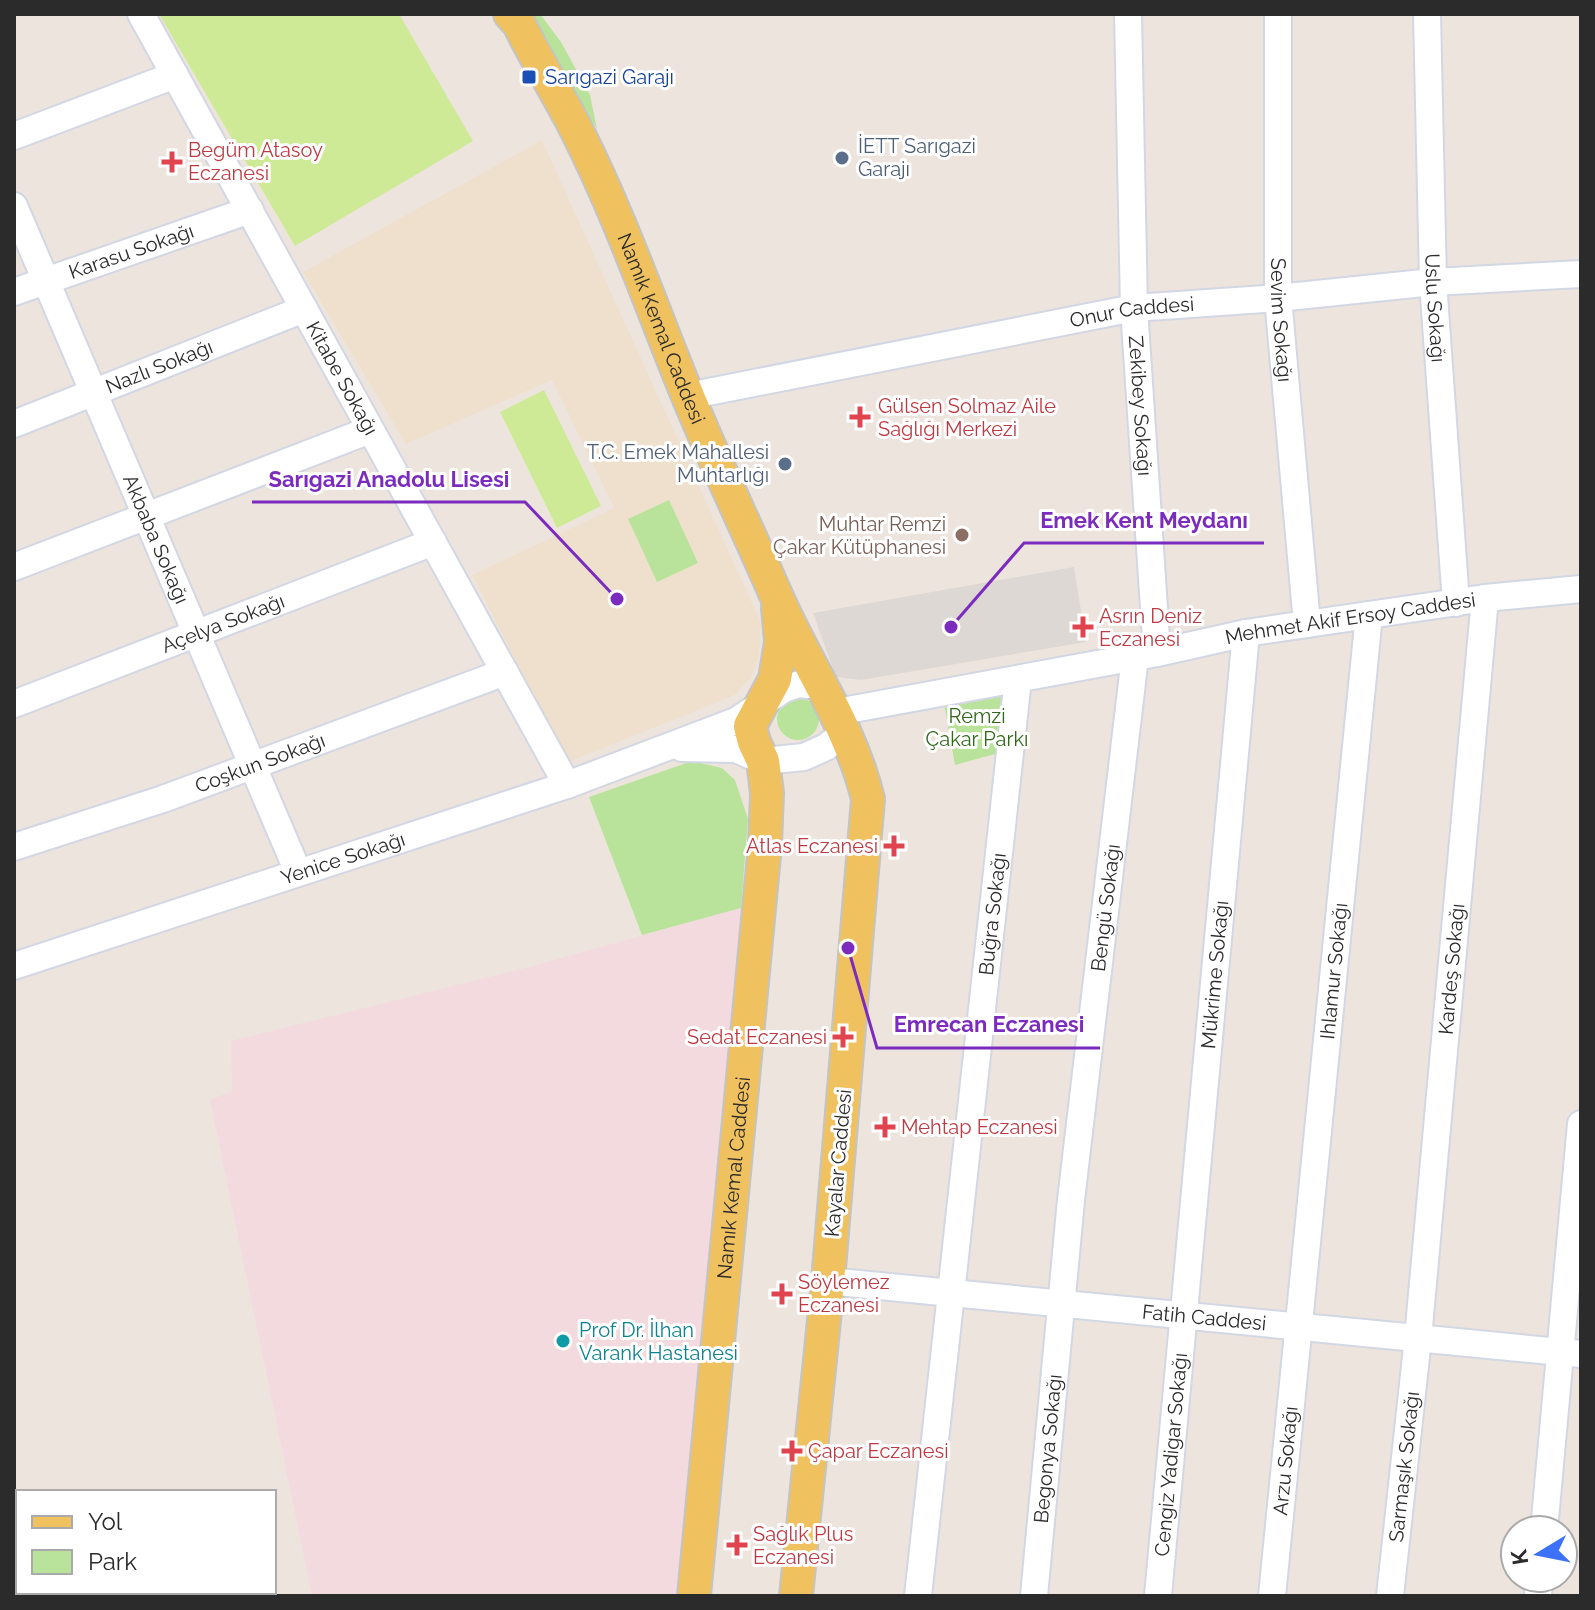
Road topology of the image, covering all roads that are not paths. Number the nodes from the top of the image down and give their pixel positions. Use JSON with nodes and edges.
{"nodes":[{"id":1,"x":141,"y":14,"type":"edge"},
{"id":2,"x":491,"y":14,"type":"edge"},
{"id":3,"x":510,"y":14,"type":"edge"},
{"id":4,"x":1128,"y":14,"type":"edge"},
{"id":5,"x":1278,"y":14,"type":"edge"},
{"id":6,"x":1427,"y":14,"type":"edge"},
{"id":7,"x":538,"y":62,"type":"junction"},
{"id":8,"x":175,"y":75,"type":"junction"},
{"id":9,"x":14,"y":136,"type":"edge"},
{"id":10,"x":14,"y":206,"type":"edge"},
{"id":11,"x":250,"y":210,"type":"junction"},
{"id":12,"x":1581,"y":274,"type":"edge"},
{"id":13,"x":1433,"y":282,"type":"junction"},
{"id":14,"x":45,"y":283,"type":"junction"},
{"id":15,"x":14,"y":292,"type":"edge"},
{"id":16,"x":1278,"y":298,"type":"junction"},
{"id":17,"x":1134,"y":308,"type":"junction"},
{"id":18,"x":304,"y":309,"type":"junction"},
{"id":19,"x":93,"y":393,"type":"junction"},
{"id":20,"x":688,"y":396,"type":"junction"},
{"id":21,"x":14,"y":424,"type":"edge"},
{"id":22,"x":370,"y":430,"type":"junction"},
{"id":23,"x":145,"y":516,"type":"junction"},
{"id":24,"x":433,"y":542,"type":"junction"},
{"id":25,"x":14,"y":567,"type":"edge"},
{"id":26,"x":1581,"y":589,"type":"edge"},
{"id":27,"x":777,"y":597,"type":"junction"},
{"id":28,"x":1485,"y":598,"type":"junction"},
{"id":29,"x":1456,"y":603,"type":"junction"},
{"id":30,"x":1369,"y":615,"type":"junction"},
{"id":31,"x":1307,"y":624,"type":"junction"},
{"id":32,"x":1246,"y":633,"type":"junction"},
{"id":33,"x":196,"y":634,"type":"junction"},
{"id":34,"x":1146,"y":655,"type":"junction"},
{"id":35,"x":505,"y":672,"type":"junction"},
{"id":36,"x":1018,"y":679,"type":"junction"},
{"id":37,"x":14,"y":704,"type":"edge"},
{"id":38,"x":761,"y":705,"type":"junction"},
{"id":39,"x":834,"y":710,"type":"junction"},
{"id":40,"x":670,"y":748,"type":"junction"},
{"id":41,"x":763,"y":761,"type":"junction"},
{"id":42,"x":252,"y":766,"type":"junction"},
{"id":43,"x":567,"y":785,"type":"junction"},
{"id":44,"x":14,"y":847,"type":"edge"},
{"id":45,"x":298,"y":872,"type":"junction"},
{"id":46,"x":14,"y":966,"type":"edge"},
{"id":47,"x":1581,"y":1124,"type":"edge"},
{"id":48,"x":828,"y":1281,"type":"junction"},
{"id":49,"x":950,"y":1291,"type":"junction"},
{"id":50,"x":1063,"y":1302,"type":"junction"},
{"id":51,"x":1183,"y":1315,"type":"junction"},
{"id":52,"x":1299,"y":1327,"type":"junction"},
{"id":53,"x":1418,"y":1338,"type":"junction"},
{"id":54,"x":1571,"y":1353,"type":"edge"},
{"id":55,"x":1546,"y":1514,"type":"edge"},
{"id":56,"x":694,"y":1596,"type":"edge"},
{"id":57,"x":796,"y":1596,"type":"edge"},
{"id":58,"x":918,"y":1596,"type":"edge"},
{"id":59,"x":1034,"y":1596,"type":"edge"},
{"id":60,"x":1158,"y":1596,"type":"edge"},
{"id":61,"x":1272,"y":1596,"type":"edge"},
{"id":62,"x":1390,"y":1596,"type":"edge"}],
"edges":[{"from":1,"to":8,"type":"street","name":"Kitabe Sokağı"},
{"from":2,"to":7,"type":"main road","name":"Namık Kemal Caddesi"},
{"from":3,"to":7,"type":"main road","name":"Namık Kemal Caddesi"},
{"from":4,"to":17,"type":"street","name":"Zekibey Sokağı"},
{"from":5,"to":16,"type":"street","name":"Sevim Sokağı"},
{"from":6,"to":13,"type":"street","name":"Uslu Sokağı"},
{"from":7,"to":20,"type":"main road","name":"Namık Kemal Caddesi"},
{"from":8,"to":9,"type":"street"},
{"from":8,"to":11,"type":"street","name":"Kitabe Sokağı"},
{"from":10,"to":14,"type":"street","name":"Akbaba Sokağı"},
{"from":11,"to":14,"type":"street","name":"Karasu Sokağı"},
{"from":11,"to":18,"type":"street","name":"Kitabe Sokağı"},
{"from":12,"to":13,"type":"street","name":"Onur Caddesi"},
{"from":13,"to":16,"type":"street","name":"Onur Caddesi"},
{"from":13,"to":29,"type":"street","name":"Uslu Sokağı"},
{"from":14,"to":15,"type":"street","name":"Karasu Sokağı"},
{"from":14,"to":19,"type":"street","name":"Akbaba Sokağı"},
{"from":16,"to":17,"type":"street","name":"Onur Caddesi"},
{"from":16,"to":31,"type":"street","name":"Sevim Sokağı"},
{"from":17,"to":20,"type":"street","name":"Onur Caddesi"},
{"from":17,"to":34,"type":"street","name":"Zekibey Sokağı"},
{"from":18,"to":19,"type":"street","name":"Nazlı Sokağı"},
{"from":18,"to":22,"type":"street","name":"Kitabe Sokağı"},
{"from":19,"to":21,"type":"street","name":"Nazlı Sokağı"},
{"from":19,"to":23,"type":"street","name":"Akbaba Sokağı"},
{"from":20,"to":27,"type":"main road","name":"Namık Kemal Caddesi"},
{"from":22,"to":23,"type":"street"},
{"from":22,"to":24,"type":"street","name":"Kitabe Sokağı"},
{"from":23,"to":25,"type":"street"},
{"from":23,"to":33,"type":"street","name":"Akbaba Sokağı"},
{"from":24,"to":33,"type":"street","name":"Açelya Sokağı"},
{"from":24,"to":35,"type":"street","name":"Kitabe Sokağı"},
{"from":26,"to":28,"type":"street","name":"Mehmet Akif Ersoy Caddesi"},
{"from":27,"to":38,"type":"main road"},
{"from":27,"to":39,"type":"main road","name":"Namık Kemal Caddesi"},
{"from":28,"to":29,"type":"street","name":"Mehmet Akif Ersoy Caddesi"},
{"from":28,"to":53,"type":"street","name":"Kardeş Sokağı"},
{"from":29,"to":30,"type":"street","name":"Mehmet Akif Ersoy Caddesi"},
{"from":30,"to":31,"type":"street","name":"Mehmet Akif Ersoy Caddesi"},
{"from":30,"to":52,"type":"street","name":"Ihlamur Sokağı"},
{"from":31,"to":32,"type":"street","name":"Mehmet Akif Ersoy Caddesi"},
{"from":32,"to":34,"type":"street","name":"Mehmet Akif Ersoy Caddesi"},
{"from":32,"to":51,"type":"street","name":"Mükrime Sokağı"},
{"from":33,"to":37,"type":"street","name":"Açelya Sokağı"},
{"from":33,"to":42,"type":"street","name":"Akbaba Sokağı"},
{"from":34,"to":36,"type":"street","name":"Mehmet Akif Ersoy Caddesi"},
{"from":34,"to":50,"type":"street","name":"Bengü Sokağı"},
{"from":35,"to":42,"type":"street","name":"Coşkun Sokağı"},
{"from":35,"to":43,"type":"street","name":"Kitabe Sokağı"},
{"from":36,"to":39,"type":"street","name":"Mehmet Akif Ersoy Caddesi"},
{"from":36,"to":49,"type":"street","name":"Buğra Sokağı"},
{"from":38,"to":39,"type":"street"},
{"from":38,"to":40,"type":"street","name":"Yenice Sokağı"},
{"from":38,"to":41,"type":"main road"},
{"from":39,"to":41,"type":"street"},
{"from":39,"to":48,"type":"main road","name":"Kayalar Caddesi"},
{"from":40,"to":41,"type":"street"},
{"from":40,"to":43,"type":"street","name":"Yenice Sokağı"},
{"from":41,"to":56,"type":"main road","name":"Namık Kemal Caddesi"},
{"from":42,"to":44,"type":"street","name":"Coşkun Sokağı"},
{"from":42,"to":45,"type":"street","name":"Akbaba Sokağı"},
{"from":43,"to":45,"type":"street","name":"Yenice Sokağı"},
{"from":45,"to":46,"type":"street","name":"Yenice Sokağı"},
{"from":47,"to":54,"type":"street"},
{"from":48,"to":49,"type":"street","name":"Fatih Caddesi"},
{"from":48,"to":57,"type":"main road","name":"Kayalar Caddesi"},
{"from":49,"to":50,"type":"street","name":"Fatih Caddesi"},
{"from":49,"to":58,"type":"street","name":"Buğra Sokağı"},
{"from":50,"to":51,"type":"street","name":"Fatih Caddesi"},
{"from":50,"to":59,"type":"street","name":"Begonya Sokağı"},
{"from":51,"to":52,"type":"street","name":"Fatih Caddesi"},
{"from":51,"to":60,"type":"street","name":"Cengiz Yadigar Sokağı"},
{"from":52,"to":53,"type":"street","name":"Fatih Caddesi"},
{"from":52,"to":61,"type":"street","name":"Arzu Sokağı"},
{"from":53,"to":54,"type":"street","name":"Fatih Caddesi"},
{"from":53,"to":62,"type":"street","name":"Sarmaşık Sokağı"},
{"from":54,"to":55,"type":"street"}]}
